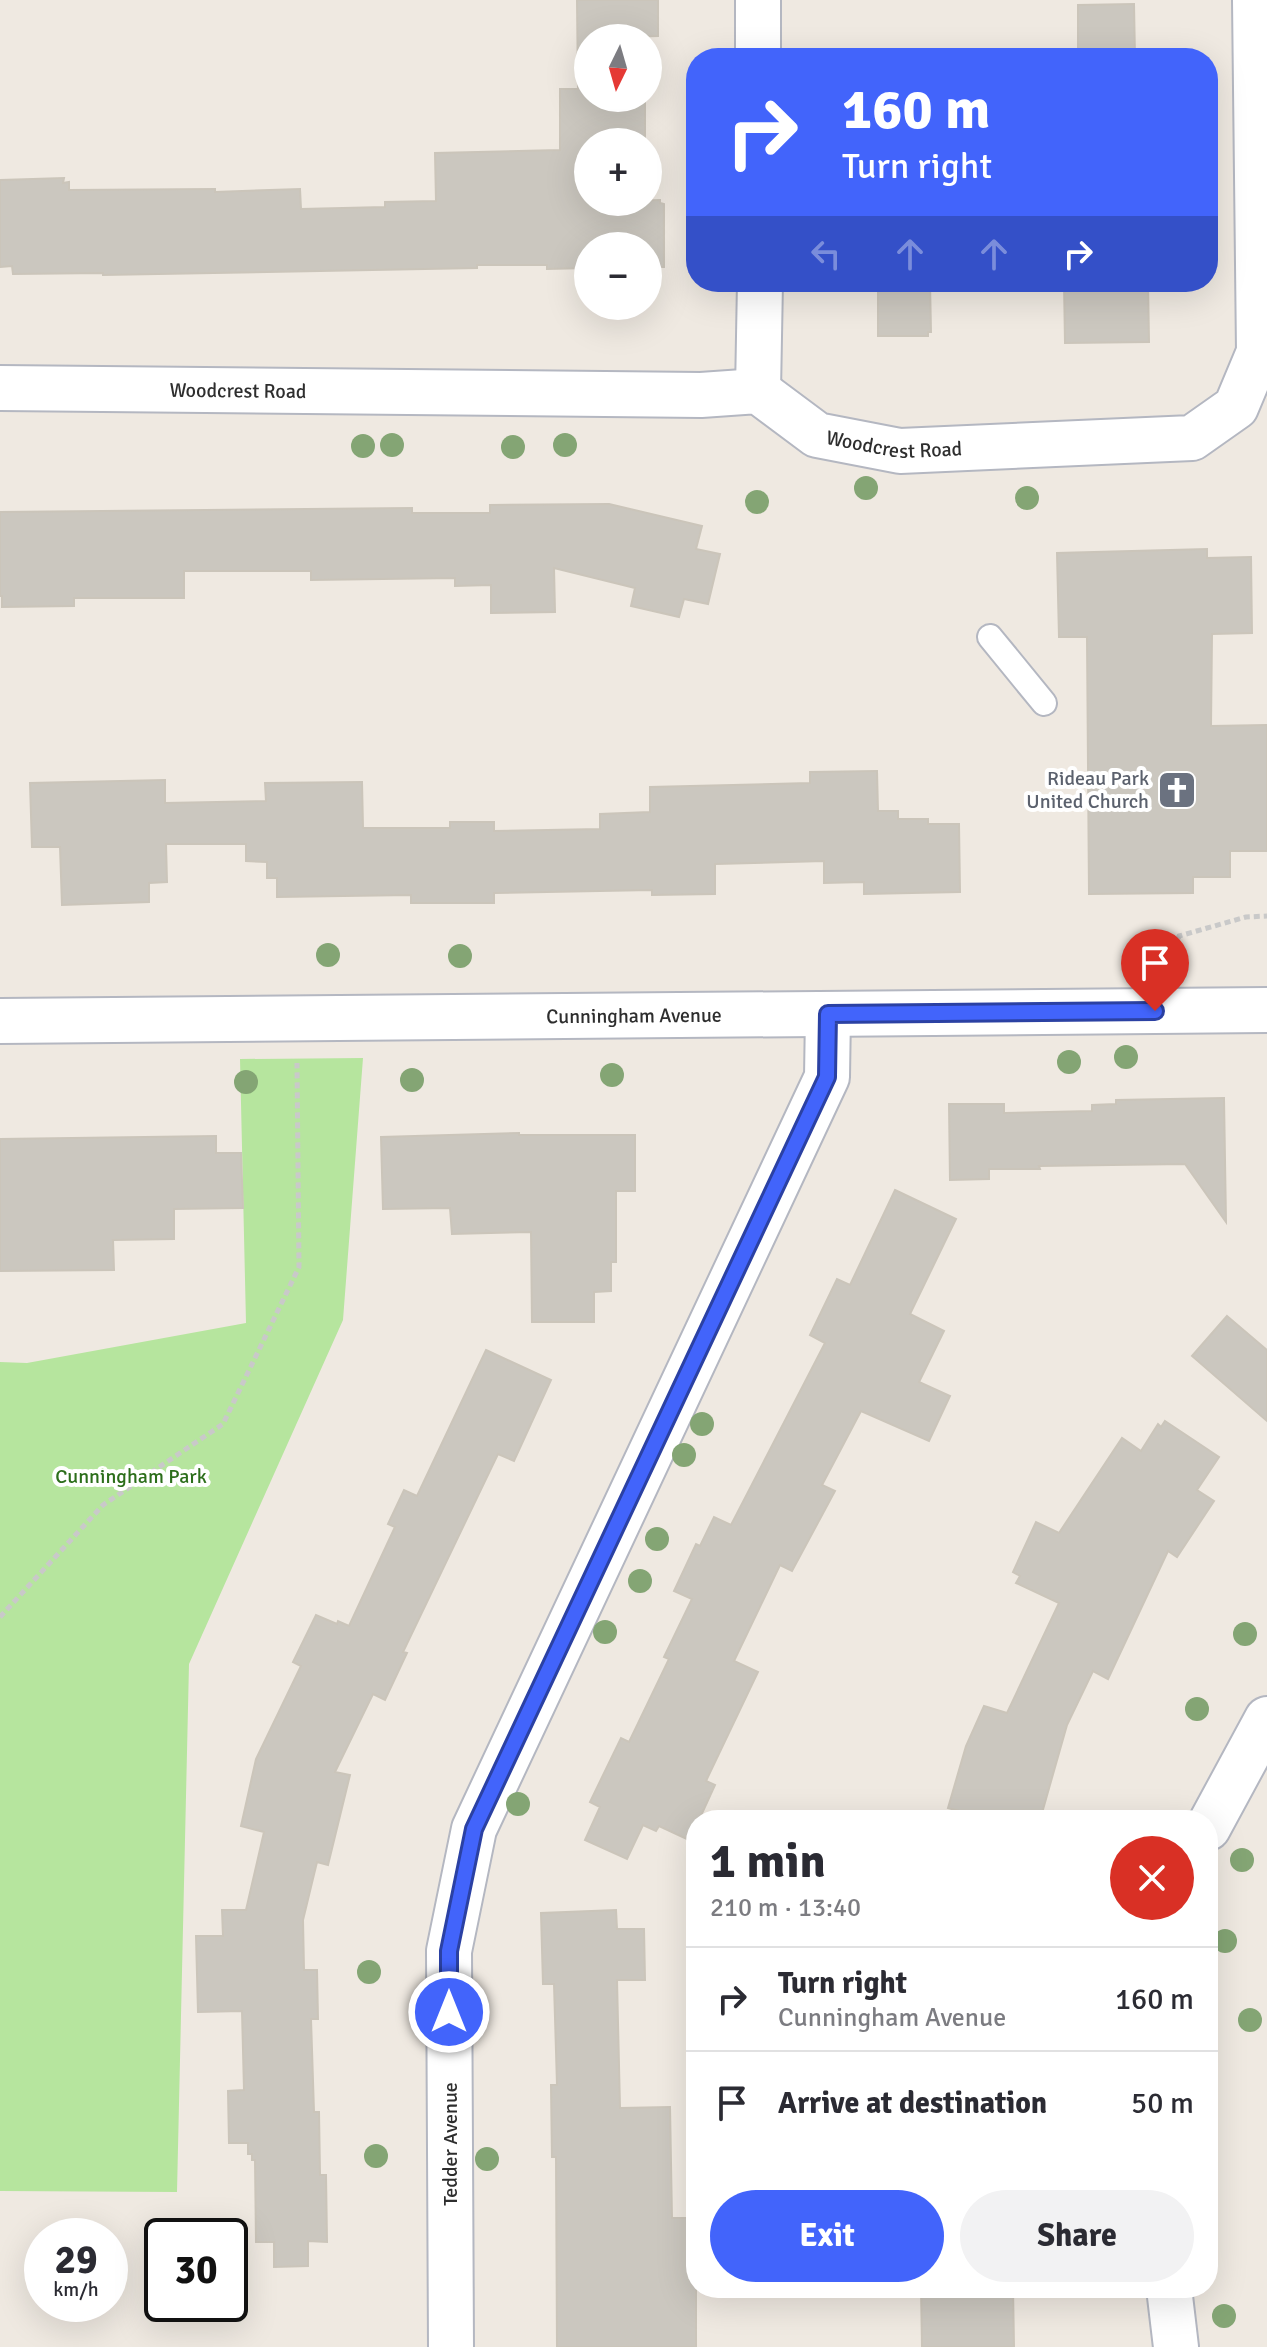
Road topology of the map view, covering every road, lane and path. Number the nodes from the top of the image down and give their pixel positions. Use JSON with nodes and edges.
{"nodes":[{"id":1,"x":758,"y":0,"type":"edge"},
{"id":2,"x":1255,"y":0,"type":"edge"},
{"id":3,"x":758,"y":48,"type":"edge"},
{"id":4,"x":760,"y":292,"type":"edge"},
{"id":5,"x":0,"y":388,"type":"edge"},
{"id":6,"x":758,"y":391,"type":"junction"},
{"id":7,"x":990,"y":637,"type":"dead end"},
{"id":8,"x":1044,"y":703,"type":"dead end"},
{"id":9,"x":1267,"y":916,"type":"edge"},
{"id":10,"x":1267,"y":1010,"type":"edge"},
{"id":11,"x":1155,"y":1011,"type":"junction"},
{"id":12,"x":828,"y":1014,"type":"junction"},
{"id":13,"x":297,"y":1017,"type":"junction"},
{"id":14,"x":0,"y":1021,"type":"edge"},
{"id":15,"x":0,"y":1617,"type":"edge"},
{"id":16,"x":1267,"y":1719,"type":"edge"},
{"id":17,"x":1218,"y":1810,"type":"edge"},
{"id":18,"x":1170,"y":2298,"type":"edge"},
{"id":19,"x":451,"y":2347,"type":"edge"},
{"id":20,"x":1176,"y":2347,"type":"edge"}],
"edges":[{"from":1,"to":3,"type":"street"},
{"from":2,"to":6,"type":"street","name":"Woodcrest Road"},
{"from":4,"to":6,"type":"street"},
{"from":5,"to":6,"type":"street","name":"Woodcrest Road"},
{"from":7,"to":8,"type":"lane"},
{"from":9,"to":11,"type":"path"},
{"from":10,"to":11,"type":"street","name":"Cunningham Avenue"},
{"from":11,"to":12,"type":"street","name":"Cunningham Avenue"},
{"from":12,"to":13,"type":"street","name":"Cunningham Avenue"},
{"from":12,"to":19,"type":"street","name":"Tedder Avenue"},
{"from":13,"to":14,"type":"street","name":"Cunningham Avenue"},
{"from":13,"to":15,"type":"path"},
{"from":16,"to":17,"type":"street"},
{"from":18,"to":20,"type":"street"}]}
